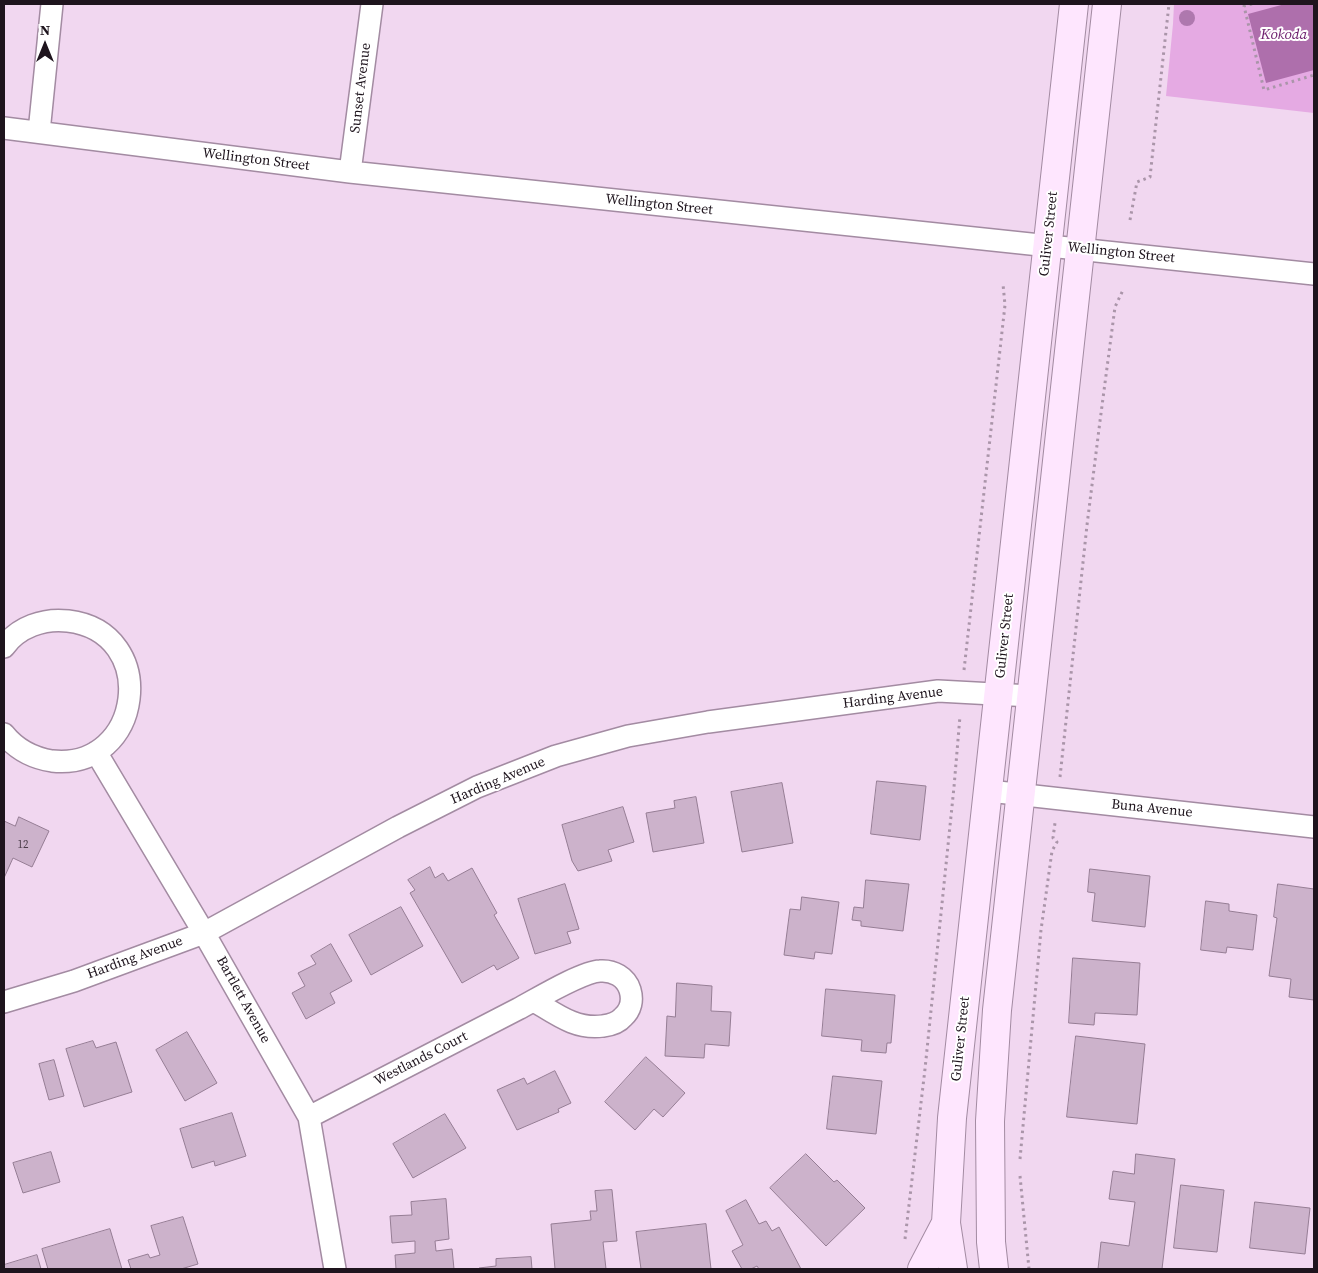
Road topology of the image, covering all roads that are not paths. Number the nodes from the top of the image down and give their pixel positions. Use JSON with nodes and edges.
{"nodes":[{"id":1,"x":52,"y":4,"type":"edge"},
{"id":2,"x":372,"y":4,"type":"edge"},
{"id":3,"x":1074,"y":4,"type":"edge"},
{"id":4,"x":1107,"y":4,"type":"edge"},
{"id":5,"x":4,"y":128,"type":"edge"},
{"id":6,"x":40,"y":132,"type":"junction"},
{"id":7,"x":350,"y":172,"type":"junction"},
{"id":8,"x":1048,"y":246,"type":"junction"},
{"id":9,"x":1082,"y":248,"type":"junction"},
{"id":10,"x":1314,"y":274,"type":"edge"},
{"id":11,"x":4,"y":647,"type":"edge"},
{"id":12,"x":999,"y":694,"type":"junction"},
{"id":13,"x":1031,"y":696,"type":"junction"},
{"id":14,"x":4,"y":734,"type":"edge"},
{"id":15,"x":96,"y":752,"type":"junction"},
{"id":16,"x":989,"y":792,"type":"junction"},
{"id":17,"x":1021,"y":795,"type":"junction"},
{"id":18,"x":1314,"y":827,"type":"edge"},
{"id":19,"x":204,"y":932,"type":"junction"},
{"id":20,"x":534,"y":1001,"type":"dead end"},
{"id":21,"x":4,"y":1002,"type":"edge"},
{"id":22,"x":309,"y":1117,"type":"junction"},
{"id":23,"x":946,"y":1223,"type":"junction"},
{"id":24,"x":335,"y":1269,"type":"edge"},
{"id":25,"x":922,"y":1269,"type":"edge"},
{"id":26,"x":953,"y":1269,"type":"edge"},
{"id":27,"x":994,"y":1269,"type":"edge"}],
"edges":[{"from":1,"to":6,"type":"street"},
{"from":2,"to":7,"type":"street","name":"Sunset Avenue"},
{"from":3,"to":8,"type":"main road","name":"Guliver Street"},
{"from":4,"to":9,"type":"main road"},
{"from":5,"to":6,"type":"street","name":"Wellington Street"},
{"from":6,"to":7,"type":"street","name":"Wellington Street"},
{"from":7,"to":8,"type":"street","name":"Wellington Street"},
{"from":8,"to":9,"type":"street","name":"Wellington Street"},
{"from":8,"to":12,"type":"main road","name":"Guliver Street"},
{"from":9,"to":10,"type":"street","name":"Wellington Street"},
{"from":9,"to":13,"type":"main road"},
{"from":11,"to":15,"type":"street"},
{"from":12,"to":13,"type":"street","name":"Harding Avenue"},
{"from":12,"to":16,"type":"main road","name":"Guliver Street"},
{"from":12,"to":19,"type":"street","name":"Harding Avenue"},
{"from":13,"to":17,"type":"main road"},
{"from":14,"to":15,"type":"street"},
{"from":15,"to":19,"type":"street","name":"Bartlett Avenue"},
{"from":16,"to":17,"type":"street","name":"Buna Avenue"},
{"from":16,"to":23,"type":"main road","name":"Guliver Street"},
{"from":17,"to":18,"type":"street","name":"Buna Avenue"},
{"from":17,"to":27,"type":"main road"},
{"from":19,"to":21,"type":"street","name":"Harding Avenue"},
{"from":19,"to":22,"type":"street","name":"Bartlett Avenue"},
{"from":20,"to":22,"type":"street","name":"Westlands Court"},
{"from":22,"to":24,"type":"street","name":"Bartlett Avenue"},
{"from":23,"to":25,"type":"main road"},
{"from":23,"to":26,"type":"main road","name":"Guliver Street"}]}
